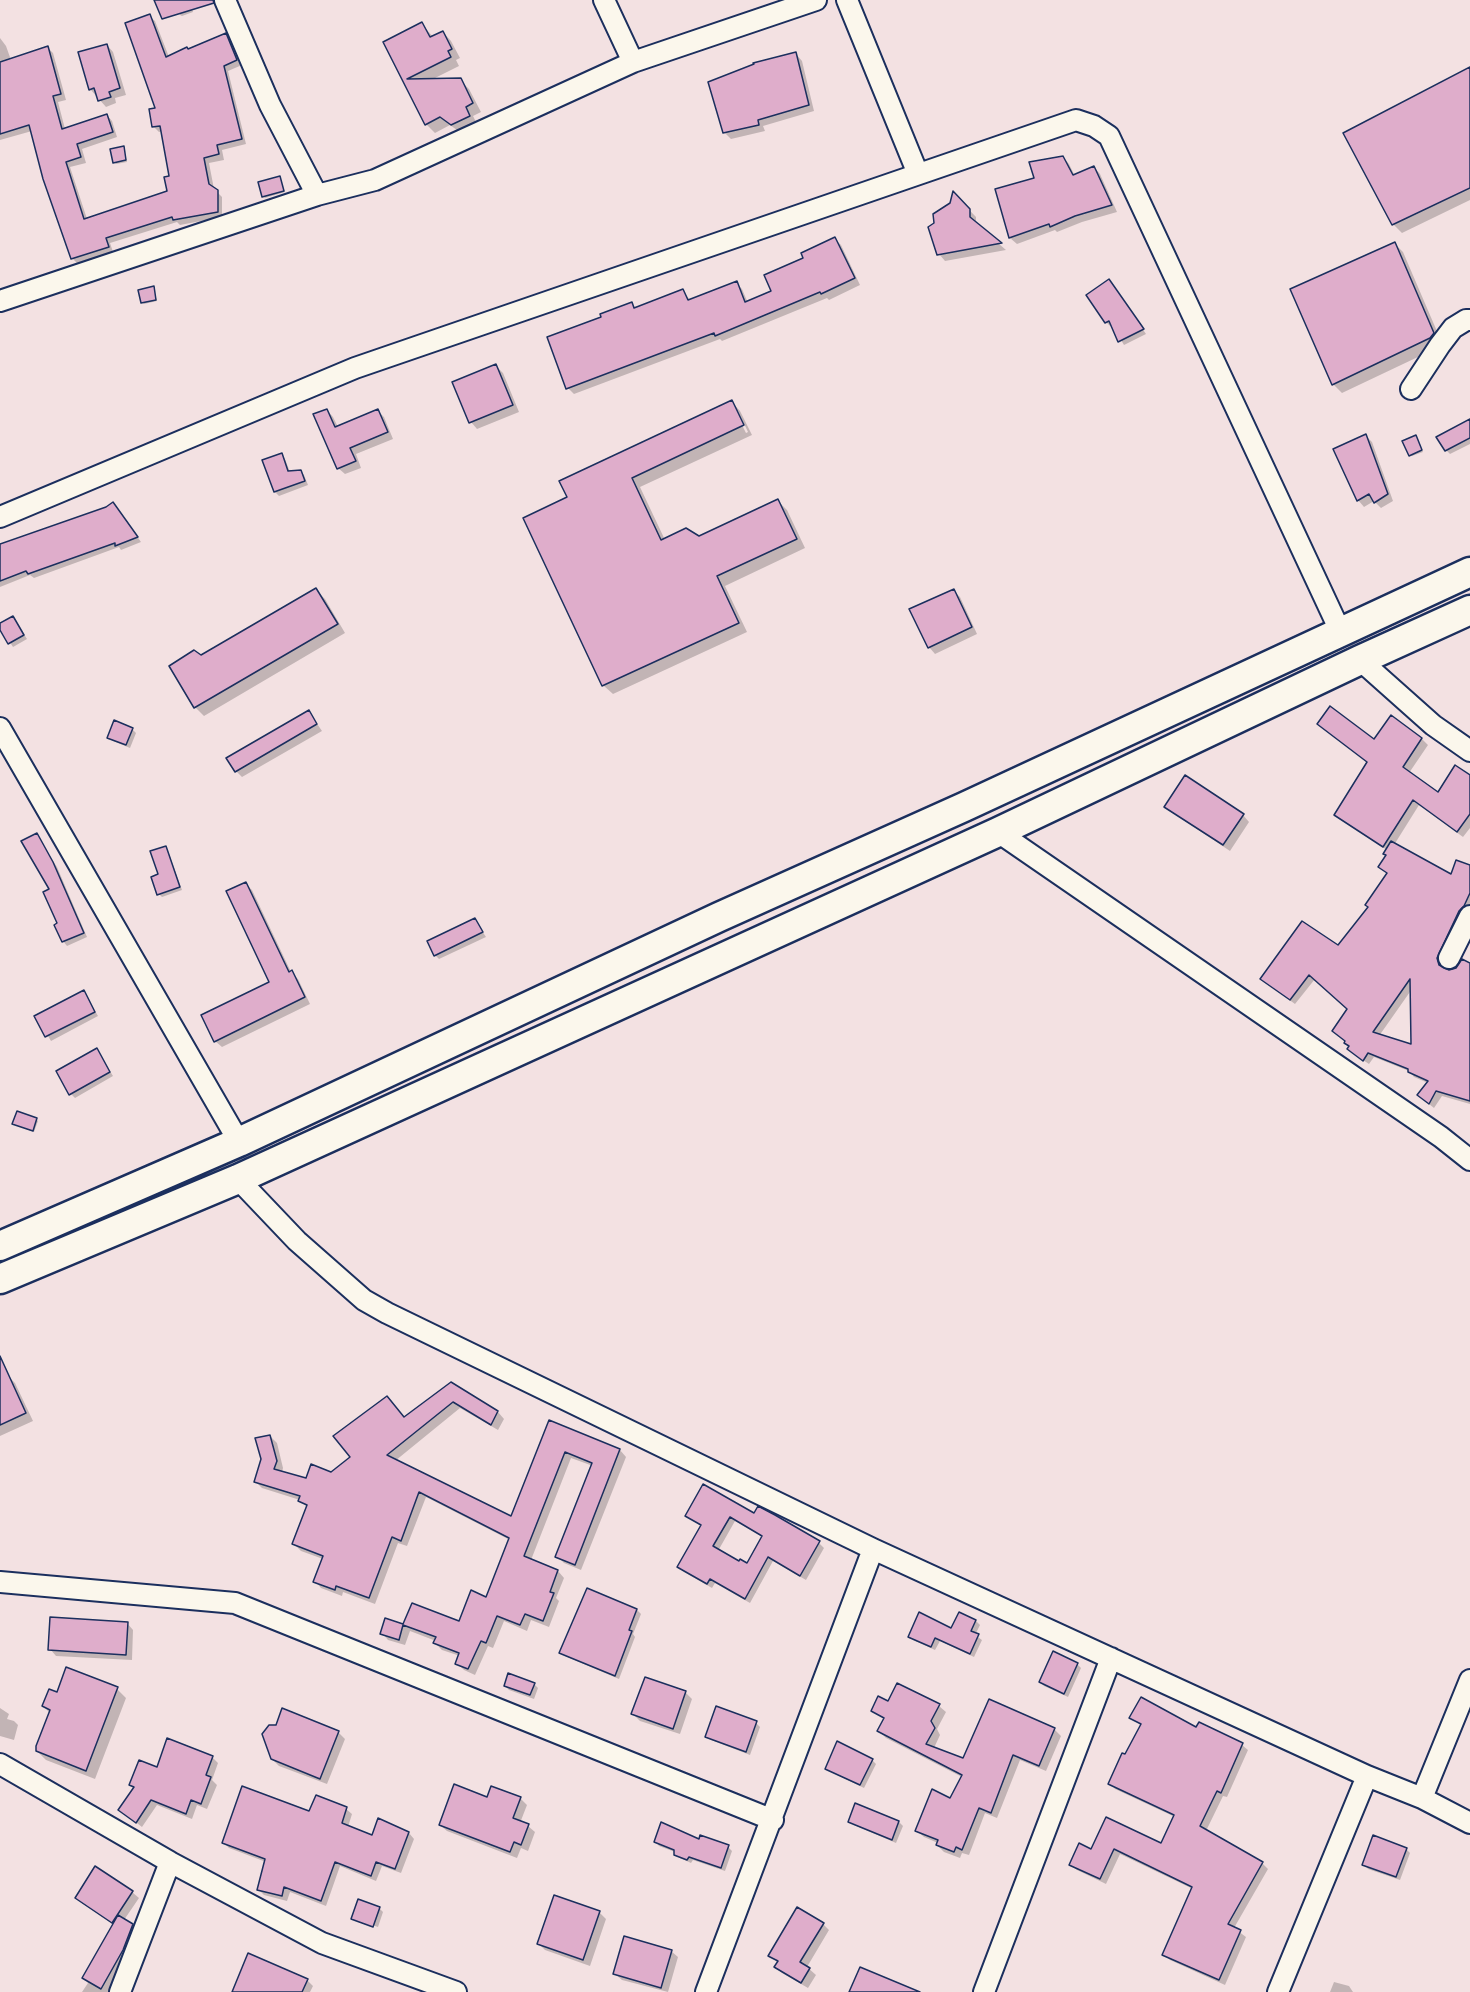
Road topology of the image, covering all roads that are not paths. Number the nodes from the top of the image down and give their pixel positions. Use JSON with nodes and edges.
{"nodes":[{"id":1,"x":225,"y":0,"type":"edge"},
{"id":2,"x":604,"y":0,"type":"edge"},
{"id":3,"x":816,"y":0,"type":"edge"},
{"id":4,"x":847,"y":0,"type":"edge"},
{"id":5,"x":633,"y":62,"type":"junction"},
{"id":6,"x":918,"y":174,"type":"junction"},
{"id":7,"x":317,"y":195,"type":"junction"},
{"id":8,"x":0,"y":301,"type":"edge"},
{"id":9,"x":1470,"y":320,"type":"edge"},
{"id":10,"x":1411,"y":389,"type":"dead end"},
{"id":11,"x":0,"y":518,"type":"edge"},
{"id":12,"x":1470,"y":572,"type":"edge"},
{"id":13,"x":1470,"y":610,"type":"edge"},
{"id":14,"x":1341,"y":633,"type":"junction"},
{"id":15,"x":1360,"y":660,"type":"junction"},
{"id":16,"x":0,"y":728,"type":"edge"},
{"id":17,"x":1470,"y":751,"type":"edge"},
{"id":18,"x":998,"y":832,"type":"junction"},
{"id":19,"x":1470,"y":916,"type":"edge"},
{"id":20,"x":1449,"y":958,"type":"dead end"},
{"id":21,"x":239,"y":1142,"type":"junction"},
{"id":22,"x":1470,"y":1160,"type":"edge"},
{"id":23,"x":238,"y":1179,"type":"junction"},
{"id":24,"x":0,"y":1246,"type":"edge"},
{"id":25,"x":0,"y":1280,"type":"edge"},
{"id":26,"x":873,"y":1550,"type":"junction"},
{"id":27,"x":0,"y":1582,"type":"edge"},
{"id":28,"x":1111,"y":1658,"type":"junction"},
{"id":29,"x":1470,"y":1680,"type":"edge"},
{"id":30,"x":0,"y":1764,"type":"edge"},
{"id":31,"x":1367,"y":1776,"type":"junction"},
{"id":32,"x":1422,"y":1798,"type":"junction"},
{"id":33,"x":773,"y":1820,"type":"junction"},
{"id":34,"x":1470,"y":1823,"type":"edge"},
{"id":35,"x":170,"y":1862,"type":"junction"},
{"id":36,"x":120,"y":1992,"type":"edge"},
{"id":37,"x":456,"y":1992,"type":"edge"},
{"id":38,"x":706,"y":1992,"type":"edge"},
{"id":39,"x":984,"y":1992,"type":"edge"},
{"id":40,"x":1278,"y":1992,"type":"edge"}],
"edges":[{"from":1,"to":7,"type":"street"},
{"from":2,"to":5,"type":"street"},
{"from":3,"to":5,"type":"street"},
{"from":4,"to":6,"type":"street"},
{"from":5,"to":7,"type":"street"},
{"from":6,"to":11,"type":"street"},
{"from":6,"to":14,"type":"street"},
{"from":7,"to":8,"type":"street"},
{"from":9,"to":10,"type":"street"},
{"from":12,"to":14,"type":"main road"},
{"from":13,"to":15,"type":"main road"},
{"from":14,"to":21,"type":"main road"},
{"from":15,"to":17,"type":"street"},
{"from":15,"to":18,"type":"main road"},
{"from":16,"to":21,"type":"street"},
{"from":18,"to":22,"type":"street"},
{"from":18,"to":23,"type":"main road"},
{"from":19,"to":20,"type":"street"},
{"from":21,"to":24,"type":"main road"},
{"from":23,"to":25,"type":"main road"},
{"from":23,"to":26,"type":"street"},
{"from":26,"to":28,"type":"street"},
{"from":26,"to":33,"type":"street"},
{"from":27,"to":33,"type":"street"},
{"from":28,"to":31,"type":"street"},
{"from":28,"to":39,"type":"street"},
{"from":29,"to":32,"type":"street"},
{"from":30,"to":35,"type":"street"},
{"from":31,"to":32,"type":"street"},
{"from":31,"to":40,"type":"street"},
{"from":32,"to":34,"type":"street"},
{"from":33,"to":38,"type":"street"},
{"from":35,"to":36,"type":"street"},
{"from":35,"to":37,"type":"street"}]}
